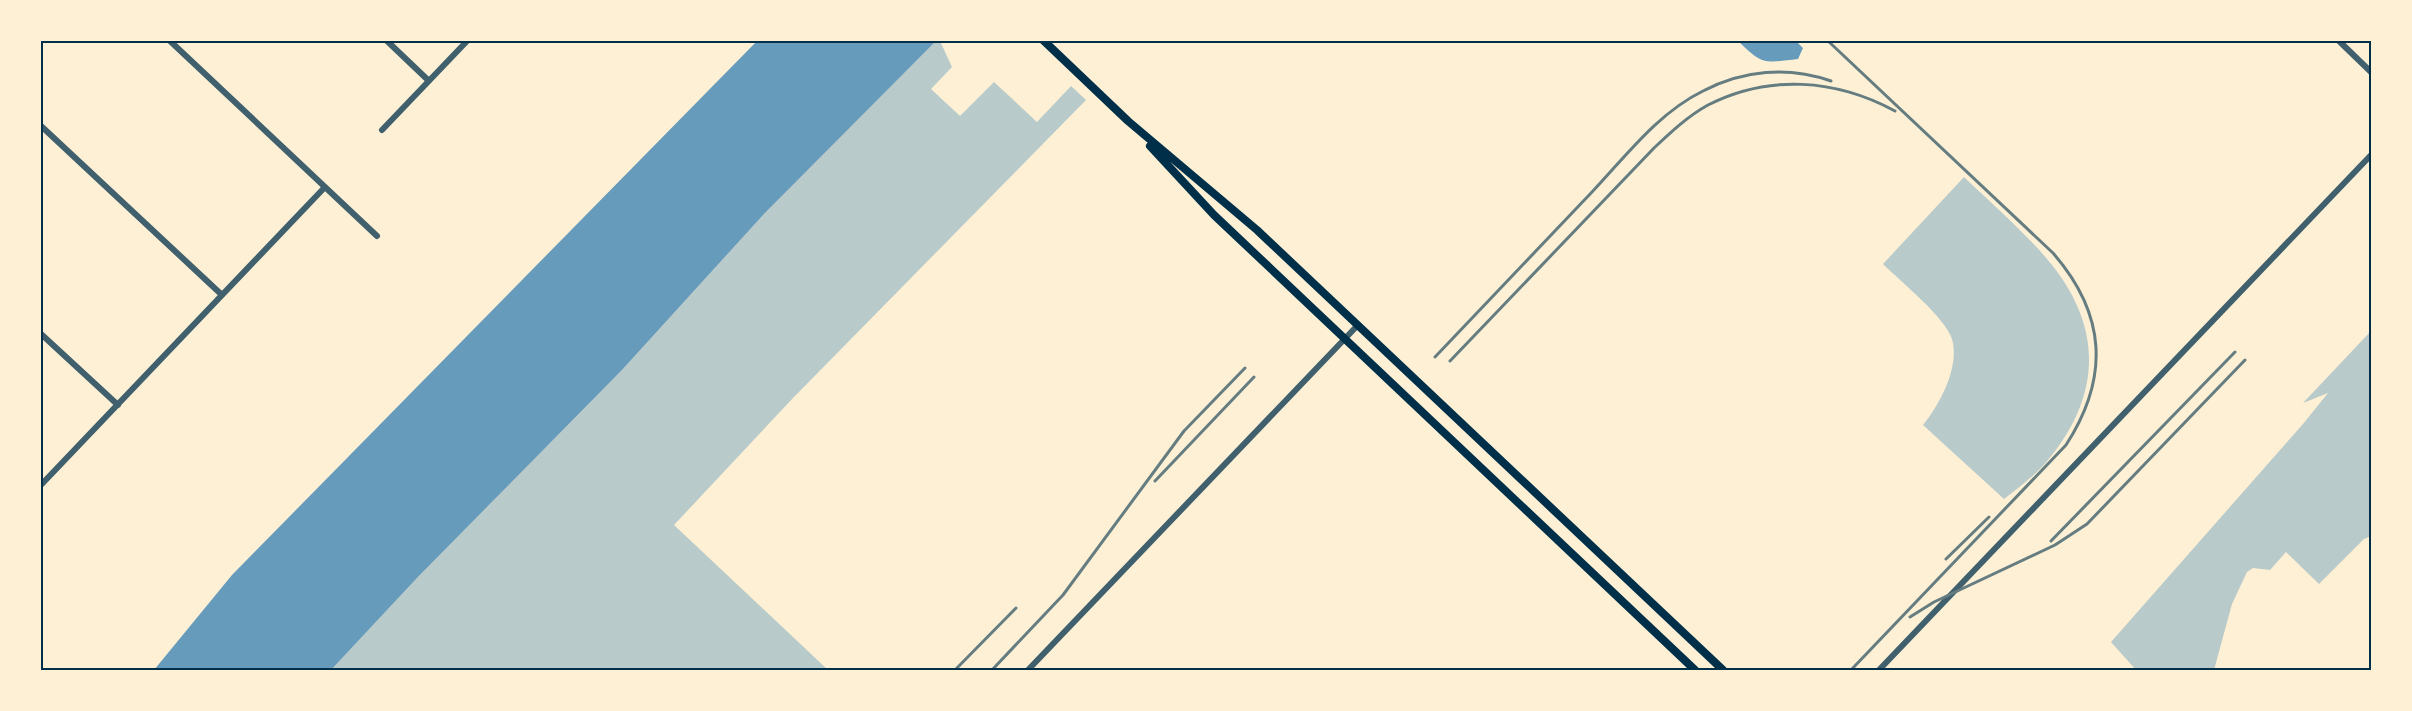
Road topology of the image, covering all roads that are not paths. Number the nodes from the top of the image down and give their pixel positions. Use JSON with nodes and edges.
{"nodes":[{"id":1,"x":169,"y":40,"type":"edge"},
{"id":2,"x":386,"y":40,"type":"edge"},
{"id":3,"x":468,"y":40,"type":"edge"},
{"id":4,"x":1042,"y":40,"type":"edge"},
{"id":5,"x":2338,"y":40,"type":"edge"},
{"id":6,"x":2372,"y":73,"type":"edge"},
{"id":7,"x":429,"y":81,"type":"junction"},
{"id":8,"x":1128,"y":121,"type":"junction"},
{"id":9,"x":40,"y":124,"type":"edge"},
{"id":10,"x":382,"y":130,"type":"dead end"},
{"id":11,"x":2372,"y":154,"type":"edge"},
{"id":12,"x":325,"y":187,"type":"junction"},
{"id":13,"x":377,"y":236,"type":"dead end"},
{"id":14,"x":222,"y":295,"type":"junction"},
{"id":15,"x":1357,"y":326,"type":"junction"},
{"id":16,"x":40,"y":333,"type":"edge"},
{"id":17,"x":1345,"y":339,"type":"junction"},
{"id":18,"x":118,"y":405,"type":"junction"},
{"id":19,"x":40,"y":486,"type":"edge"},
{"id":20,"x":1028,"y":670,"type":"edge"},
{"id":21,"x":1695,"y":670,"type":"edge"},
{"id":22,"x":1723,"y":670,"type":"edge"},
{"id":23,"x":1879,"y":670,"type":"edge"}],
"edges":[{"from":1,"to":12,"type":"street"},
{"from":2,"to":7,"type":"street"},
{"from":3,"to":7,"type":"street"},
{"from":4,"to":8,"type":"main road"},
{"from":5,"to":6,"type":"street"},
{"from":7,"to":10,"type":"street"},
{"from":8,"to":15,"type":"main road"},
{"from":8,"to":17,"type":"main road"},
{"from":9,"to":14,"type":"street"},
{"from":11,"to":23,"type":"street"},
{"from":12,"to":13,"type":"street"},
{"from":12,"to":14,"type":"street"},
{"from":14,"to":18,"type":"street"},
{"from":15,"to":17,"type":"street"},
{"from":15,"to":22,"type":"main road"},
{"from":16,"to":18,"type":"street"},
{"from":17,"to":20,"type":"street"},
{"from":17,"to":21,"type":"main road"},
{"from":18,"to":19,"type":"street"}]}
